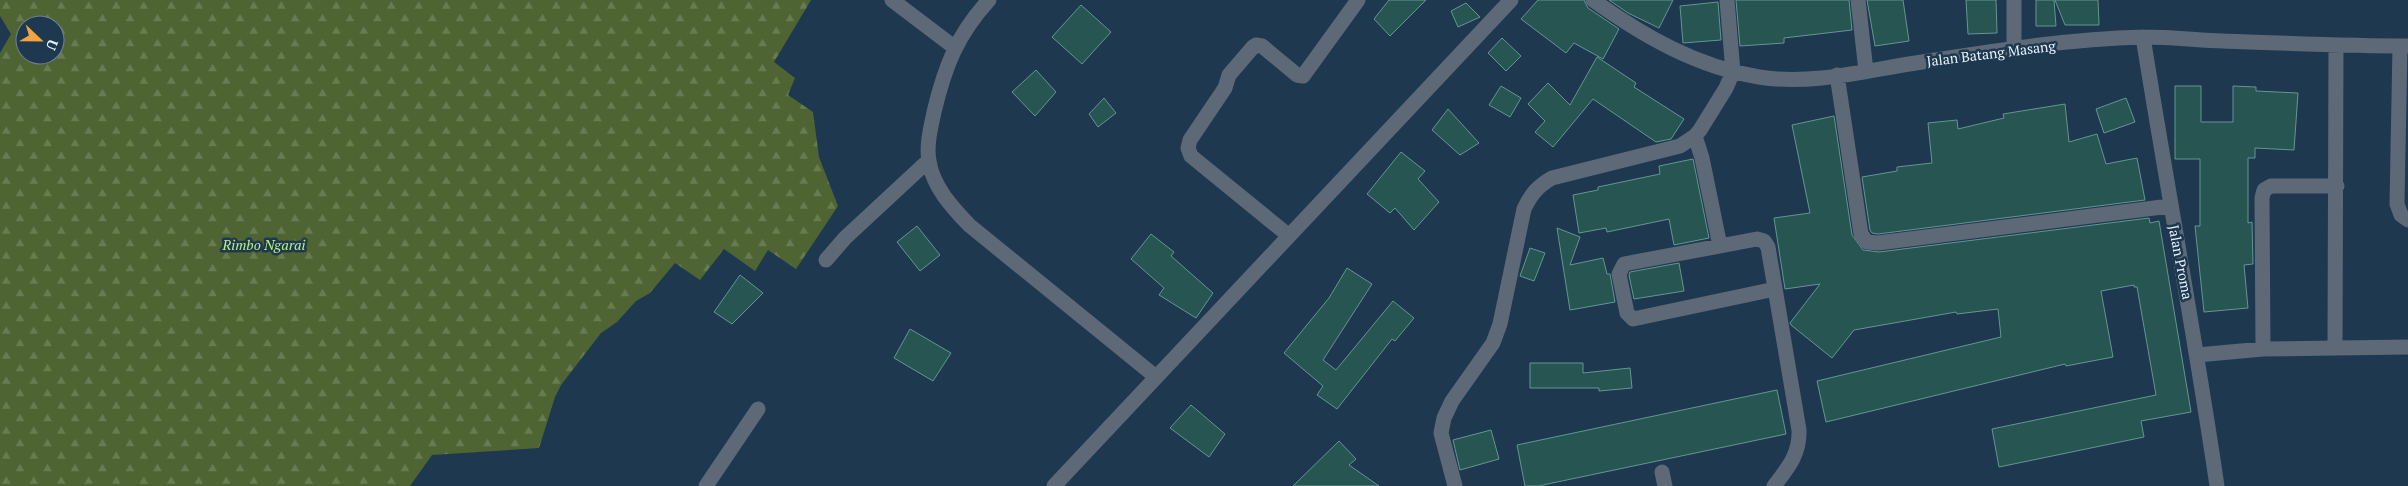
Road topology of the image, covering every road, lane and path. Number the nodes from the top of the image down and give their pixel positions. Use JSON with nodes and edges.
{"nodes":[{"id":1,"x":892,"y":0,"type":"edge"},
{"id":2,"x":989,"y":0,"type":"edge"},
{"id":3,"x":1358,"y":0,"type":"edge"},
{"id":4,"x":1511,"y":0,"type":"edge"},
{"id":5,"x":1593,"y":0,"type":"edge"},
{"id":6,"x":1727,"y":0,"type":"edge"},
{"id":7,"x":1858,"y":0,"type":"edge"},
{"id":8,"x":2014,"y":0,"type":"edge"},
{"id":9,"x":2143,"y":38,"type":"junction"},
{"id":10,"x":2336,"y":45,"type":"junction"},
{"id":11,"x":2404,"y":46,"type":"edge"},
{"id":12,"x":954,"y":48,"type":"junction"},
{"id":13,"x":2014,"y":48,"type":"junction"},
{"id":14,"x":1866,"y":71,"type":"junction"},
{"id":15,"x":1733,"y":72,"type":"junction"},
{"id":16,"x":1838,"y":75,"type":"junction"},
{"id":17,"x":1695,"y":136,"type":"junction"},
{"id":18,"x":929,"y":160,"type":"junction"},
{"id":19,"x":2337,"y":186,"type":"junction"},
{"id":20,"x":2170,"y":206,"type":"junction"},
{"id":21,"x":2408,"y":220,"type":"edge"},
{"id":22,"x":1288,"y":235,"type":"junction"},
{"id":23,"x":1720,"y":246,"type":"junction"},
{"id":24,"x":826,"y":260,"type":"dead end"},
{"id":25,"x":1775,"y":289,"type":"junction"},
{"id":26,"x":2408,"y":347,"type":"edge"},
{"id":27,"x":2335,"y":348,"type":"junction"},
{"id":28,"x":2263,"y":349,"type":"junction"},
{"id":29,"x":2198,"y":355,"type":"junction"},
{"id":30,"x":1156,"y":377,"type":"junction"},
{"id":31,"x":758,"y":408,"type":"dead end"},
{"id":32,"x":706,"y":486,"type":"edge"},
{"id":33,"x":1054,"y":486,"type":"edge"},
{"id":34,"x":1454,"y":486,"type":"edge"},
{"id":35,"x":1774,"y":486,"type":"edge"},
{"id":36,"x":2217,"y":486,"type":"edge"}],
"edges":[{"from":1,"to":12,"type":"street"},
{"from":2,"to":12,"type":"street"},
{"from":3,"to":22,"type":"street"},
{"from":4,"to":22,"type":"street"},
{"from":5,"to":15,"type":"street","name":"Jalan Batang Masang"},
{"from":6,"to":15,"type":"street"},
{"from":7,"to":14,"type":"street"},
{"from":8,"to":13,"type":"street"},
{"from":9,"to":10,"type":"street","name":"Jalan Batang Masang"},
{"from":9,"to":13,"type":"street","name":"Jalan Batang Masang"},
{"from":9,"to":20,"type":"street","name":"Jalan Proma"},
{"from":10,"to":11,"type":"street","name":"Jalan Batang Masang"},
{"from":10,"to":19,"type":"street"},
{"from":11,"to":21,"type":"street"},
{"from":12,"to":18,"type":"street"},
{"from":13,"to":14,"type":"street","name":"Jalan Batang Masang"},
{"from":14,"to":16,"type":"street","name":"Jalan Batang Masang"},
{"from":15,"to":16,"type":"street","name":"Jalan Batang Masang"},
{"from":15,"to":17,"type":"street"},
{"from":16,"to":20,"type":"street"},
{"from":17,"to":23,"type":"street"},
{"from":17,"to":34,"type":"street"},
{"from":18,"to":24,"type":"street"},
{"from":18,"to":30,"type":"street"},
{"from":19,"to":27,"type":"street"},
{"from":19,"to":28,"type":"street"},
{"from":20,"to":29,"type":"street","name":"Jalan Proma"},
{"from":22,"to":30,"type":"street"},
{"from":23,"to":25,"type":"street"},
{"from":23,"to":25,"type":"street"},
{"from":25,"to":35,"type":"street"},
{"from":26,"to":27,"type":"street"},
{"from":27,"to":28,"type":"street"},
{"from":28,"to":29,"type":"street"},
{"from":29,"to":36,"type":"street","name":"Jalan Proma"},
{"from":30,"to":33,"type":"street"},
{"from":31,"to":32,"type":"street"}]}
